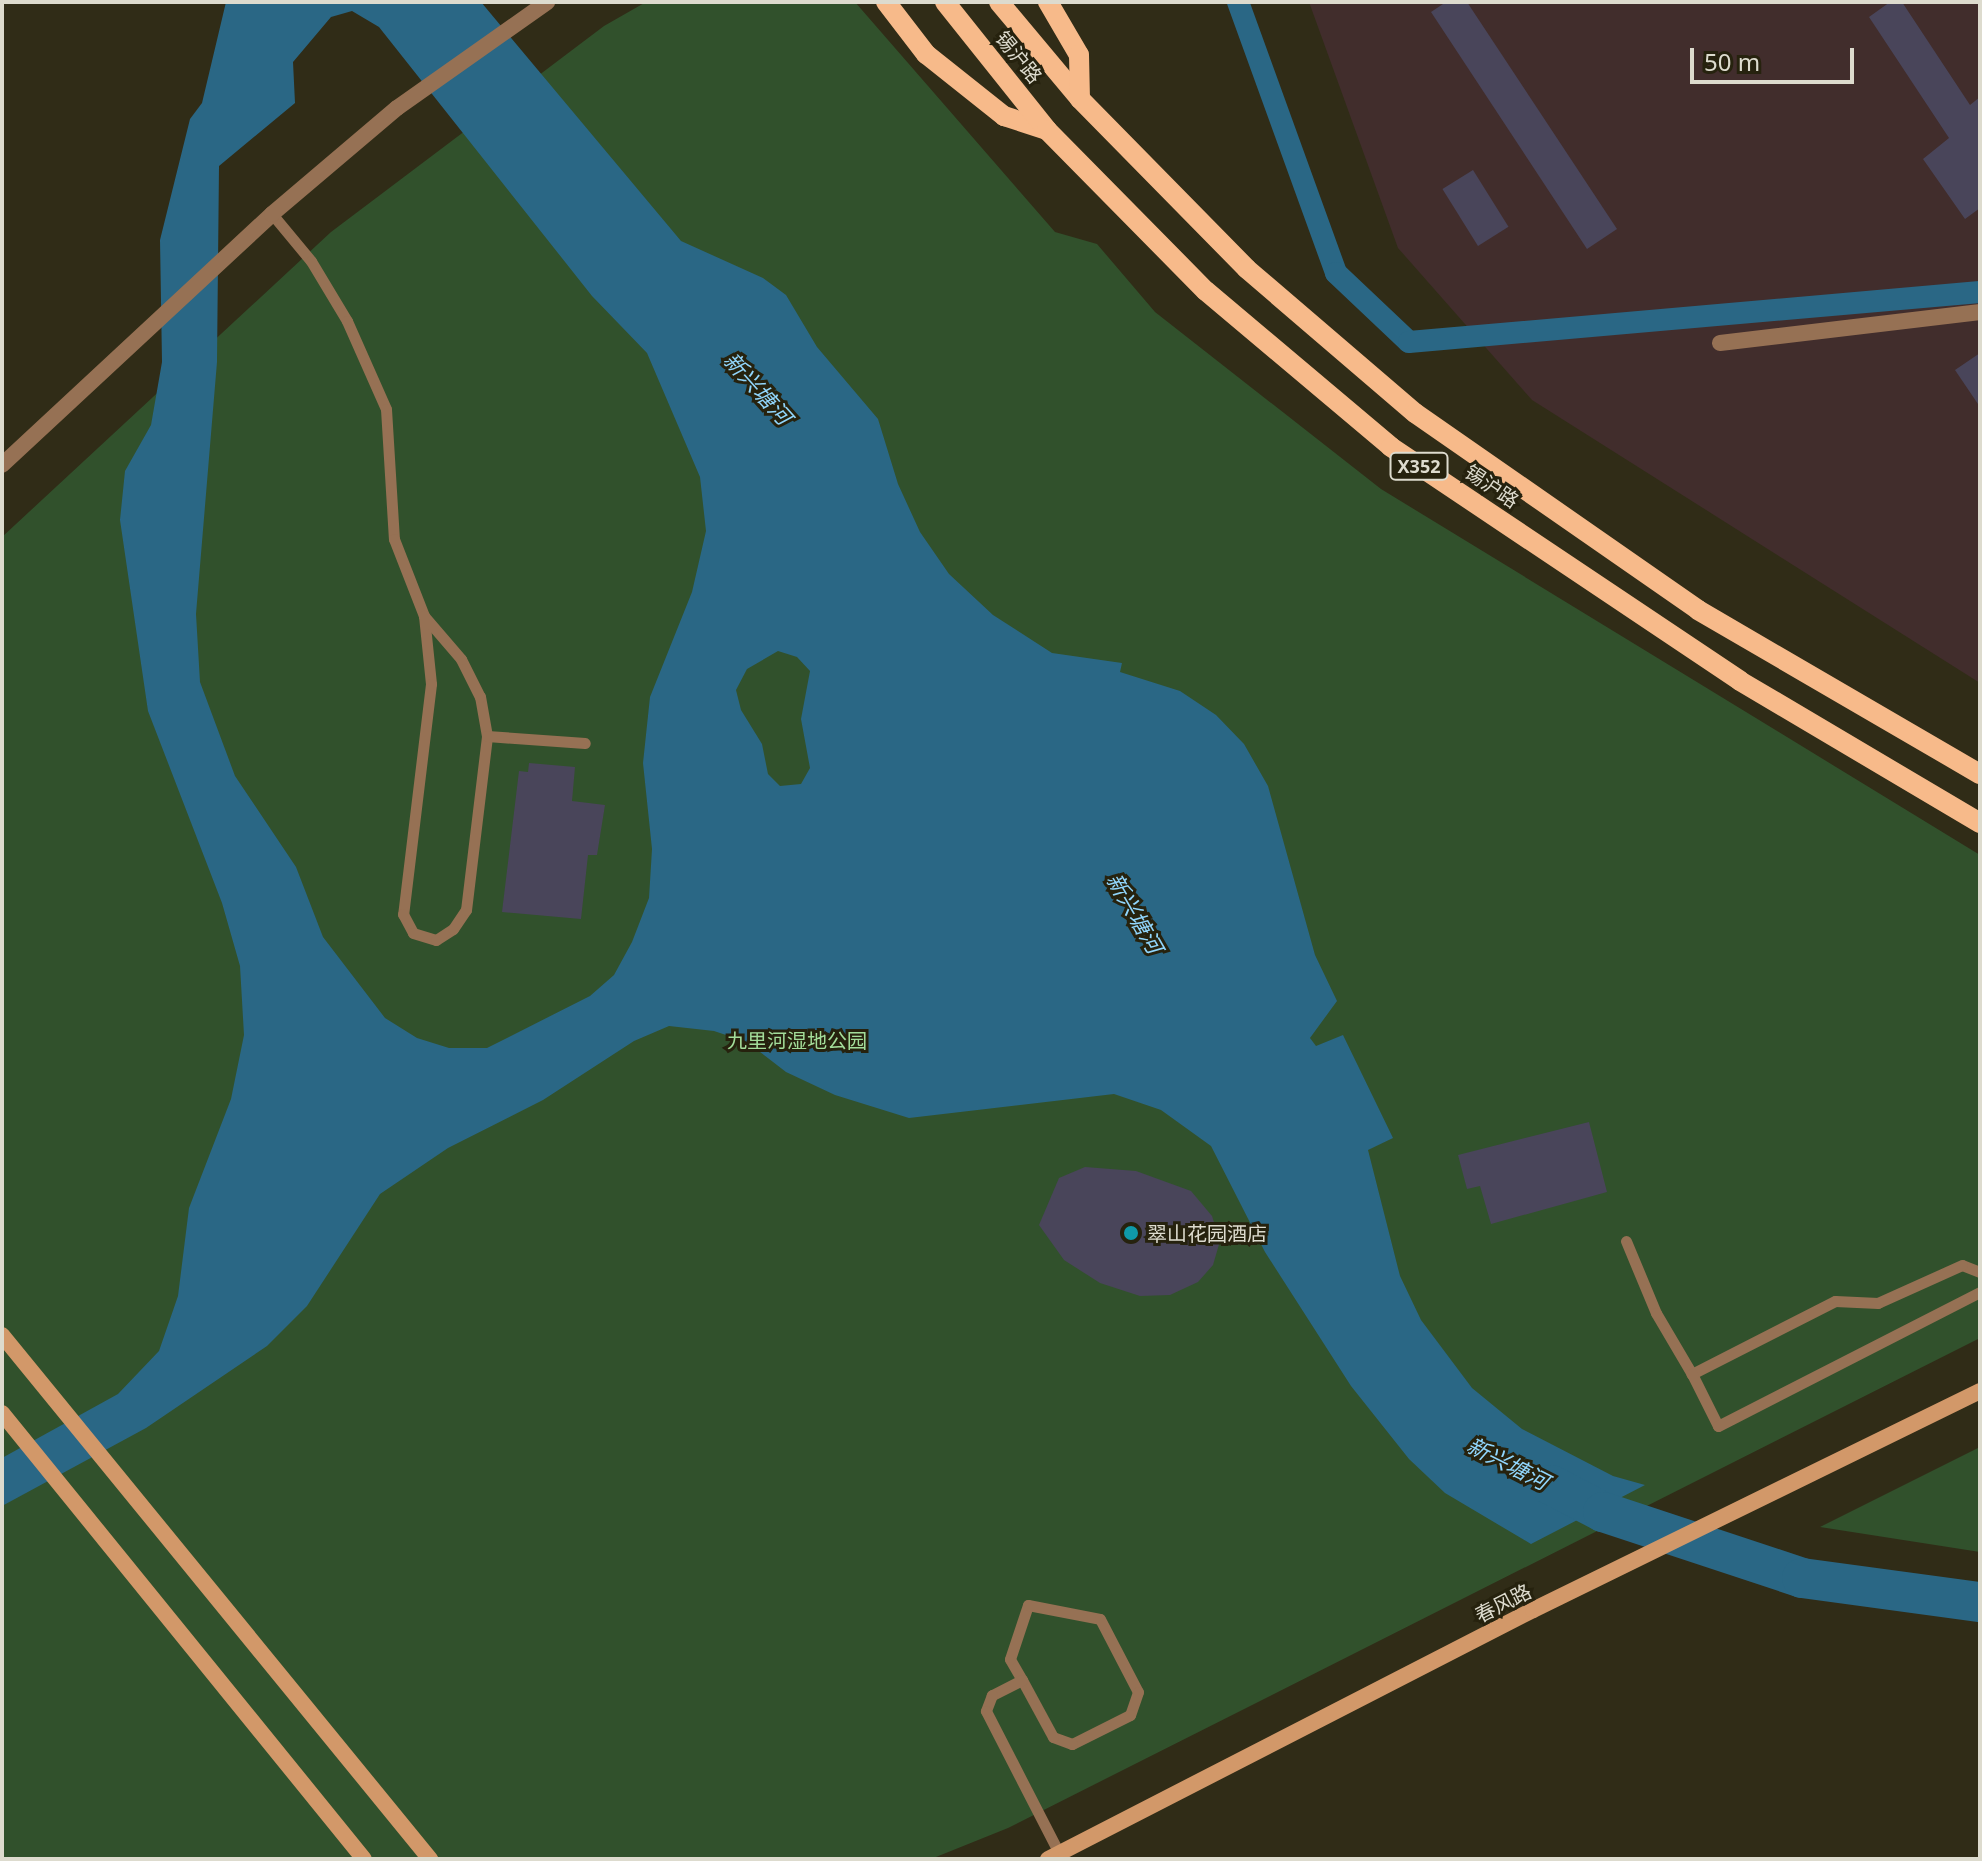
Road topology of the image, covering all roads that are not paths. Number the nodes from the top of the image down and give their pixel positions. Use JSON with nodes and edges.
{"nodes":[{"id":1,"x":886,"y":2,"type":"edge"},
{"id":2,"x":945,"y":2,"type":"edge"},
{"id":3,"x":999,"y":2,"type":"edge"},
{"id":4,"x":1048,"y":2,"type":"edge"},
{"id":5,"x":541,"y":6,"type":"edge"},
{"id":6,"x":1080,"y":99,"type":"junction"},
{"id":7,"x":1047,"y":130,"type":"junction"},
{"id":8,"x":272,"y":214,"type":"junction"},
{"id":9,"x":1980,"y":312,"type":"edge"},
{"id":10,"x":1720,"y":343,"type":"dead end"},
{"id":11,"x":2,"y":465,"type":"edge"},
{"id":12,"x":424,"y":616,"type":"junction"},
{"id":13,"x":487,"y":736,"type":"junction"},
{"id":14,"x":585,"y":743,"type":"dead end"},
{"id":15,"x":1980,"y":774,"type":"edge"},
{"id":16,"x":1980,"y":823,"type":"edge"},
{"id":17,"x":1626,"y":1241,"type":"dead end"},
{"id":18,"x":1980,"y":1272,"type":"edge"},
{"id":19,"x":1980,"y":1292,"type":"edge"},
{"id":20,"x":2,"y":1335,"type":"edge"},
{"id":21,"x":1692,"y":1374,"type":"junction"},
{"id":22,"x":1980,"y":1391,"type":"edge"},
{"id":23,"x":7,"y":1419,"type":"edge"},
{"id":24,"x":1022,"y":1680,"type":"junction"},
{"id":25,"x":1053,"y":1856,"type":"edge"},
{"id":26,"x":364,"y":1859,"type":"edge"},
{"id":27,"x":430,"y":1859,"type":"edge"}],
"edges":[{"from":1,"to":7,"type":"main road"},
{"from":2,"to":7,"type":"main road","name":"锡沪路","number":"X352"},
{"from":3,"to":6,"type":"main road","name":"锡沪路","number":"X352"},
{"from":4,"to":6,"type":"main road"},
{"from":5,"to":8,"type":"street"},
{"from":6,"to":15,"type":"main road","name":"锡沪路","number":"X352"},
{"from":7,"to":16,"type":"main road","name":"锡沪路","number":"X352"},
{"from":8,"to":11,"type":"street"},
{"from":8,"to":12,"type":"lane"},
{"from":9,"to":10,"type":"street"},
{"from":12,"to":13,"type":"lane"},
{"from":12,"to":13,"type":"lane"},
{"from":13,"to":14,"type":"lane"},
{"from":17,"to":21,"type":"lane"},
{"from":18,"to":21,"type":"lane"},
{"from":19,"to":21,"type":"lane"},
{"from":20,"to":27,"type":"main road"},
{"from":22,"to":25,"type":"main road","name":"春风路"},
{"from":23,"to":26,"type":"main road"},
{"from":24,"to":24,"type":"lane"},
{"from":24,"to":25,"type":"lane"}]}
